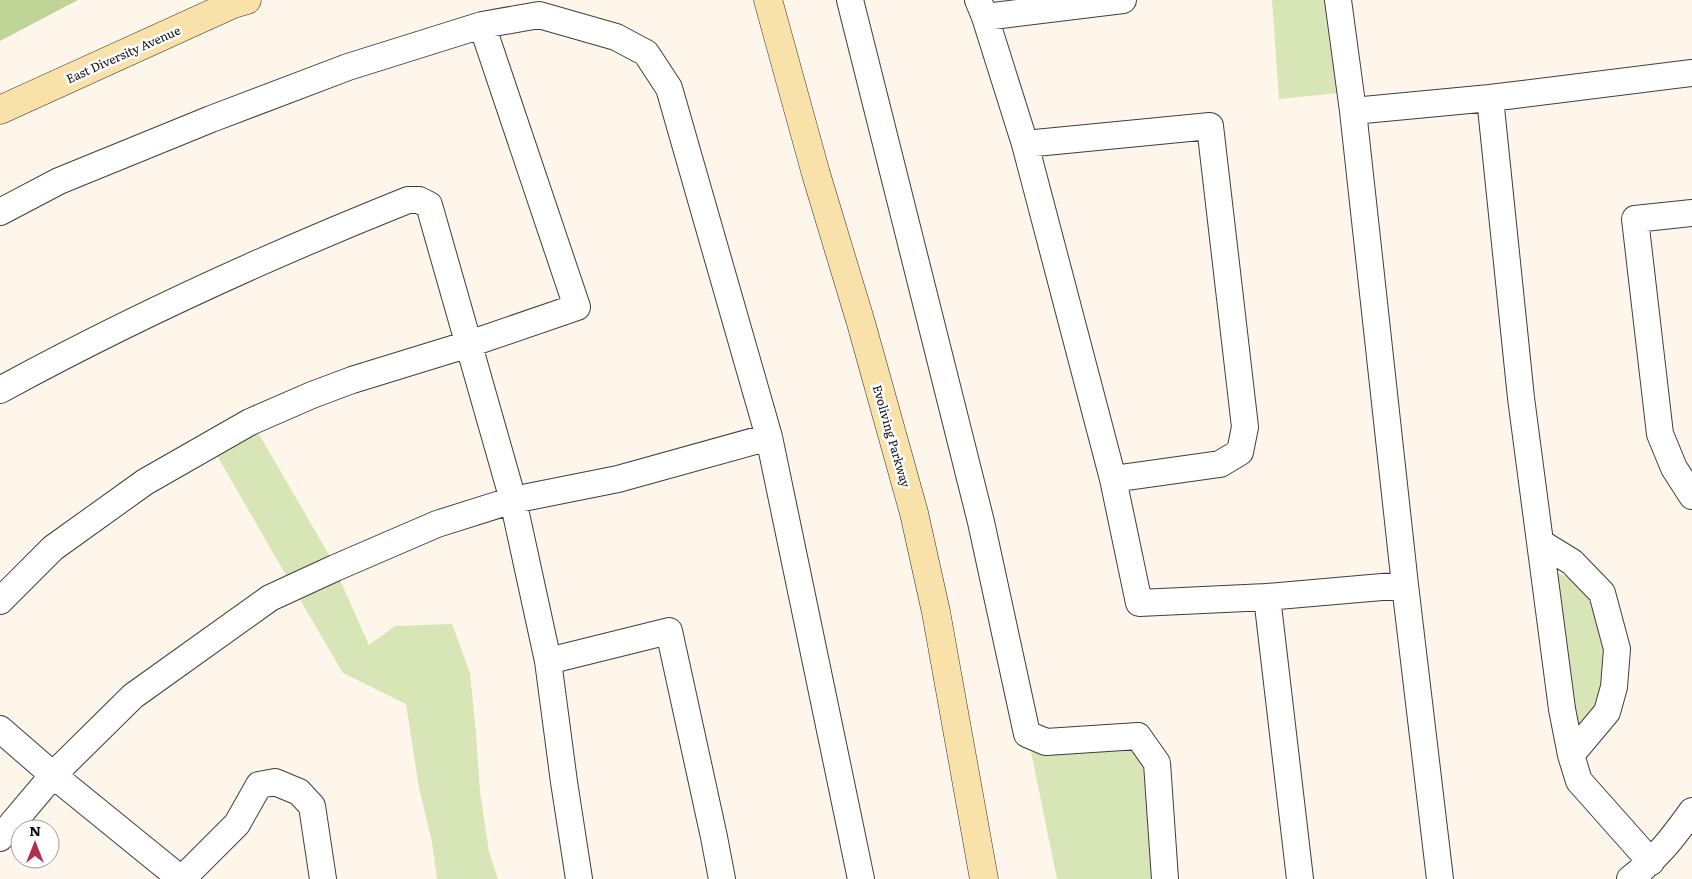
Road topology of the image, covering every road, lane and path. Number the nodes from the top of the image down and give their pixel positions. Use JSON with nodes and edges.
{"nodes":[{"id":1,"x":247,"y":0,"type":"edge"},
{"id":2,"x":768,"y":0,"type":"edge"},
{"id":3,"x":850,"y":0,"type":"edge"},
{"id":4,"x":1123,"y":0,"type":"edge"},
{"id":5,"x":1338,"y":0,"type":"edge"},
{"id":6,"x":982,"y":9,"type":"edge"},
{"id":7,"x":482,"y":25,"type":"junction"},
{"id":8,"x":1692,"y":73,"type":"edge"},
{"id":9,"x":1490,"y":98,"type":"junction"},
{"id":10,"x":0,"y":110,"type":"edge"},
{"id":11,"x":1353,"y":111,"type":"junction"},
{"id":12,"x":1025,"y":144,"type":"junction"},
{"id":13,"x":0,"y":212,"type":"edge"},
{"id":14,"x":1692,"y":212,"type":"edge"},
{"id":15,"x":469,"y":344,"type":"junction"},
{"id":16,"x":0,"y":390,"type":"edge"},
{"id":17,"x":769,"y":438,"type":"junction"},
{"id":18,"x":1113,"y":479,"type":"junction"},
{"id":19,"x":1692,"y":496,"type":"edge"},
{"id":20,"x":513,"y":500,"type":"junction"},
{"id":21,"x":1541,"y":542,"type":"junction"},
{"id":22,"x":1405,"y":585,"type":"junction"},
{"id":23,"x":1267,"y":598,"type":"junction"},
{"id":24,"x":0,"y":601,"type":"edge"},
{"id":25,"x":548,"y":661,"type":"junction"},
{"id":26,"x":0,"y":729,"type":"edge"},
{"id":27,"x":1571,"y":754,"type":"junction"},
{"id":28,"x":53,"y":775,"type":"junction"},
{"id":29,"x":1692,"y":811,"type":"edge"},
{"id":30,"x":0,"y":838,"type":"edge"},
{"id":31,"x":1651,"y":862,"type":"junction"},
{"id":32,"x":182,"y":879,"type":"edge"},
{"id":33,"x":323,"y":879,"type":"edge"},
{"id":34,"x":579,"y":879,"type":"edge"},
{"id":35,"x":722,"y":879,"type":"edge"},
{"id":36,"x":861,"y":879,"type":"edge"},
{"id":37,"x":984,"y":879,"type":"edge"},
{"id":38,"x":1165,"y":879,"type":"edge"},
{"id":39,"x":1300,"y":879,"type":"edge"},
{"id":40,"x":1440,"y":879,"type":"edge"},
{"id":41,"x":1630,"y":879,"type":"edge"}],
"edges":[{"from":1,"to":10,"type":"street","name":"East Diversity Avenue"},
{"from":2,"to":37,"type":"street","name":"Evoliving Parkway"},
{"from":3,"to":38,"type":"street"},
{"from":4,"to":6,"type":"street"},
{"from":5,"to":11,"type":"street"},
{"from":6,"to":12,"type":"street"},
{"from":7,"to":13,"type":"street"},
{"from":7,"to":15,"type":"street"},
{"from":7,"to":17,"type":"street"},
{"from":8,"to":9,"type":"street"},
{"from":9,"to":11,"type":"street"},
{"from":9,"to":21,"type":"street"},
{"from":11,"to":22,"type":"street"},
{"from":12,"to":18,"type":"street"},
{"from":12,"to":18,"type":"street"},
{"from":14,"to":19,"type":"street"},
{"from":15,"to":16,"type":"street"},
{"from":15,"to":20,"type":"street"},
{"from":15,"to":24,"type":"street"},
{"from":17,"to":20,"type":"street"},
{"from":17,"to":36,"type":"street"},
{"from":18,"to":23,"type":"street"},
{"from":20,"to":25,"type":"street"},
{"from":20,"to":28,"type":"street"},
{"from":21,"to":27,"type":"street"},
{"from":21,"to":27,"type":"street"},
{"from":22,"to":23,"type":"street"},
{"from":22,"to":40,"type":"street"},
{"from":23,"to":39,"type":"street"},
{"from":25,"to":34,"type":"street"},
{"from":25,"to":35,"type":"street"},
{"from":26,"to":28,"type":"street"},
{"from":27,"to":31,"type":"street"},
{"from":28,"to":30,"type":"street"},
{"from":28,"to":32,"type":"street"},
{"from":29,"to":31,"type":"street"},
{"from":31,"to":41,"type":"street"},
{"from":32,"to":33,"type":"street"}]}
